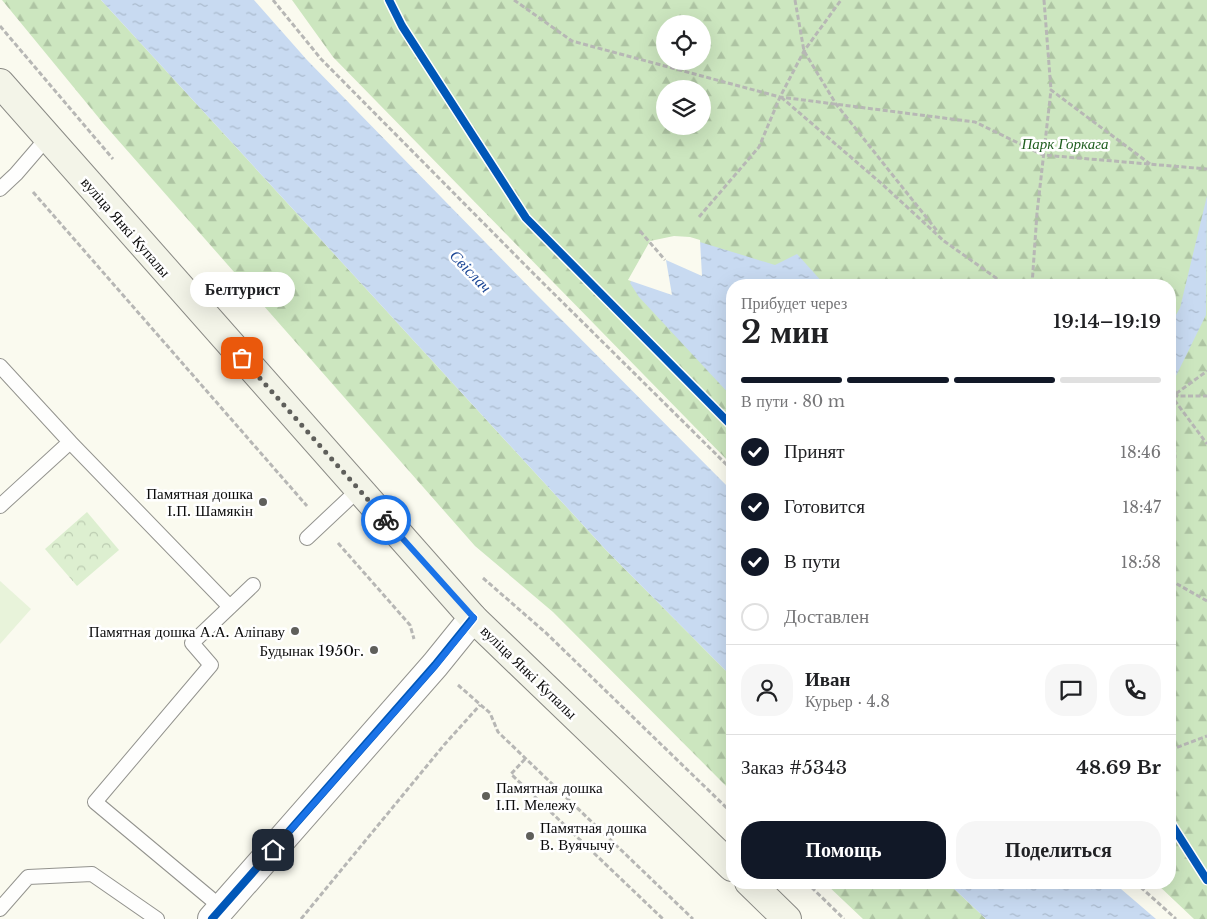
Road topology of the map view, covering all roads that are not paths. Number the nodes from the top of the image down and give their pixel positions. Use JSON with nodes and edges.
{"nodes":[{"id":1,"x":0,"y":83,"type":"edge"},
{"id":2,"x":47,"y":138,"type":"junction"},
{"id":3,"x":0,"y":189,"type":"edge"},
{"id":4,"x":0,"y":366,"type":"edge"},
{"id":5,"x":70,"y":442,"type":"junction"},
{"id":6,"x":358,"y":490,"type":"junction"},
{"id":7,"x":0,"y":506,"type":"edge"},
{"id":8,"x":307,"y":538,"type":"dead end"},
{"id":9,"x":253,"y":585,"type":"dead end"},
{"id":10,"x":230,"y":607,"type":"junction"},
{"id":11,"x":474,"y":618,"type":"junction"},
{"id":12,"x":726,"y":861,"type":"edge"},
{"id":13,"x":756,"y":889,"type":"edge"},
{"id":14,"x":0,"y":909,"type":"edge"},
{"id":15,"x":217,"y":913,"type":"edge"},
{"id":16,"x":157,"y":919,"type":"edge"},
{"id":17,"x":787,"y":919,"type":"edge"}],
"edges":[{"from":1,"to":2,"type":"main road","name":"вуліца Янкі Купалы"},
{"from":2,"to":3,"type":"lane"},
{"from":2,"to":6,"type":"main road","name":"вуліца Янкі Купалы"},
{"from":4,"to":5,"type":"lane"},
{"from":5,"to":7,"type":"lane"},
{"from":5,"to":10,"type":"lane"},
{"from":6,"to":8,"type":"lane"},
{"from":6,"to":11,"type":"main road","name":"вуліца Янкі Купалы"},
{"from":9,"to":10,"type":"lane"},
{"from":10,"to":15,"type":"lane"},
{"from":11,"to":12,"type":"main road","name":"вуліца Янкі Купалы"},
{"from":11,"to":15,"type":"street"},
{"from":13,"to":17,"type":"main road"},
{"from":14,"to":16,"type":"lane"}]}
